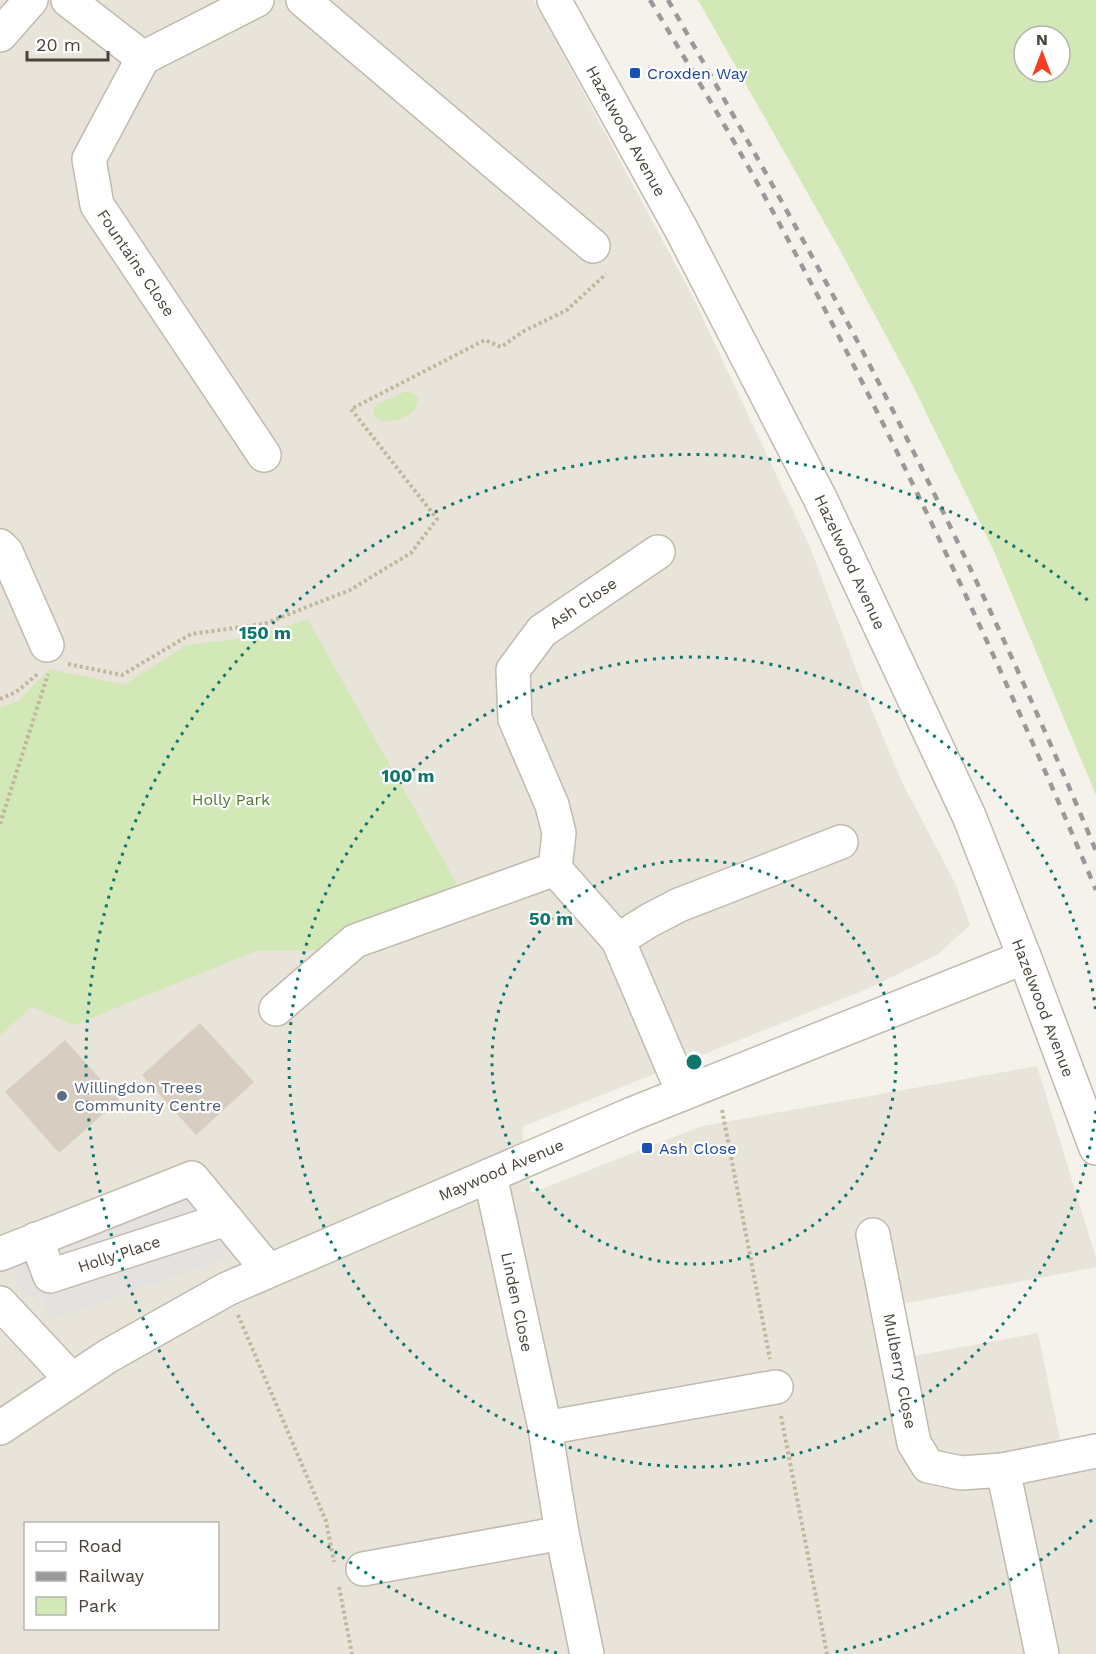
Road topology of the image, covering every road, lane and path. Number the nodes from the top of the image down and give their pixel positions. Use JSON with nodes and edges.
{"nodes":[{"id":1,"x":31,"y":0,"type":"edge"},
{"id":2,"x":68,"y":0,"type":"edge"},
{"id":3,"x":257,"y":0,"type":"edge"},
{"id":4,"x":303,"y":0,"type":"edge"},
{"id":5,"x":554,"y":0,"type":"edge"},
{"id":6,"x":0,"y":35,"type":"edge"},
{"id":7,"x":143,"y":58,"type":"junction"},
{"id":8,"x":593,"y":246,"type":"joint"},
{"id":9,"x":264,"y":455,"type":"dead end"},
{"id":10,"x":0,"y":546,"type":"edge"},
{"id":11,"x":658,"y":552,"type":"dead end"},
{"id":12,"x":50,"y":653,"type":"junction"},
{"id":13,"x":0,"y":699,"type":"edge"},
{"id":14,"x":0,"y":824,"type":"edge"},
{"id":15,"x":841,"y":842,"type":"dead end"},
{"id":16,"x":555,"y":869,"type":"junction"},
{"id":17,"x":618,"y":940,"type":"junction"},
{"id":18,"x":1024,"y":956,"type":"junction"},
{"id":19,"x":276,"y":1009,"type":"dead end"},
{"id":20,"x":682,"y":1094,"type":"junction"},
{"id":21,"x":1096,"y":1148,"type":"edge"},
{"id":22,"x":490,"y":1175,"type":"junction"},
{"id":23,"x":226,"y":1220,"type":"junction"},
{"id":24,"x":873,"y":1235,"type":"dead end"},
{"id":25,"x":36,"y":1239,"type":"junction"},
{"id":26,"x":0,"y":1254,"type":"edge"},
{"id":27,"x":268,"y":1270,"type":"junction"},
{"id":28,"x":227,"y":1289,"type":"junction"},
{"id":29,"x":0,"y":1303,"type":"edge"},
{"id":30,"x":71,"y":1379,"type":"junction"},
{"id":31,"x":776,"y":1387,"type":"dead end"},
{"id":32,"x":0,"y":1428,"type":"edge"},
{"id":33,"x":544,"y":1428,"type":"junction"},
{"id":34,"x":1096,"y":1451,"type":"edge"},
{"id":35,"x":1003,"y":1470,"type":"junction"},
{"id":36,"x":562,"y":1533,"type":"junction"},
{"id":37,"x":345,"y":1571,"type":"junction"},
{"id":38,"x":352,"y":1654,"type":"edge"},
{"id":39,"x":587,"y":1654,"type":"edge"},
{"id":40,"x":1042,"y":1654,"type":"edge"}],
"edges":[{"from":1,"to":6,"type":"street"},
{"from":2,"to":7,"type":"street"},
{"from":3,"to":7,"type":"street"},
{"from":4,"to":8,"type":"street"},
{"from":5,"to":18,"type":"street","name":"Hazelwood Avenue"},
{"from":7,"to":9,"type":"street","name":"Fountains Close"},
{"from":8,"to":12,"type":"path"},
{"from":10,"to":12,"type":"street"},
{"from":11,"to":16,"type":"street","name":"Ash Close"},
{"from":12,"to":13,"type":"path"},
{"from":12,"to":14,"type":"path"},
{"from":15,"to":17,"type":"street"},
{"from":16,"to":17,"type":"street"},
{"from":16,"to":19,"type":"street"},
{"from":17,"to":20,"type":"street"},
{"from":18,"to":20,"type":"street","name":"Maywood Avenue"},
{"from":18,"to":21,"type":"street","name":"Hazelwood Avenue"},
{"from":20,"to":22,"type":"street","name":"Maywood Avenue"},
{"from":22,"to":27,"type":"street","name":"Maywood Avenue"},
{"from":22,"to":33,"type":"street","name":"Linden Close"},
{"from":23,"to":25,"type":"street"},
{"from":23,"to":25,"type":"street","name":"Holly Place"},
{"from":23,"to":27,"type":"street"},
{"from":24,"to":35,"type":"street","name":"Mulberry Close"},
{"from":25,"to":26,"type":"street"},
{"from":27,"to":28,"type":"street","name":"Maywood Avenue"},
{"from":28,"to":30,"type":"street","name":"Maywood Avenue"},
{"from":28,"to":37,"type":"path"},
{"from":29,"to":30,"type":"street"},
{"from":30,"to":32,"type":"street","name":"Maywood Avenue"},
{"from":31,"to":33,"type":"street"},
{"from":33,"to":36,"type":"street","name":"Linden Close"},
{"from":34,"to":35,"type":"street","name":"Mulberry Close"},
{"from":35,"to":40,"type":"street"},
{"from":36,"to":37,"type":"street"},
{"from":36,"to":39,"type":"street","name":"Linden Close"},
{"from":37,"to":38,"type":"path"}]}
